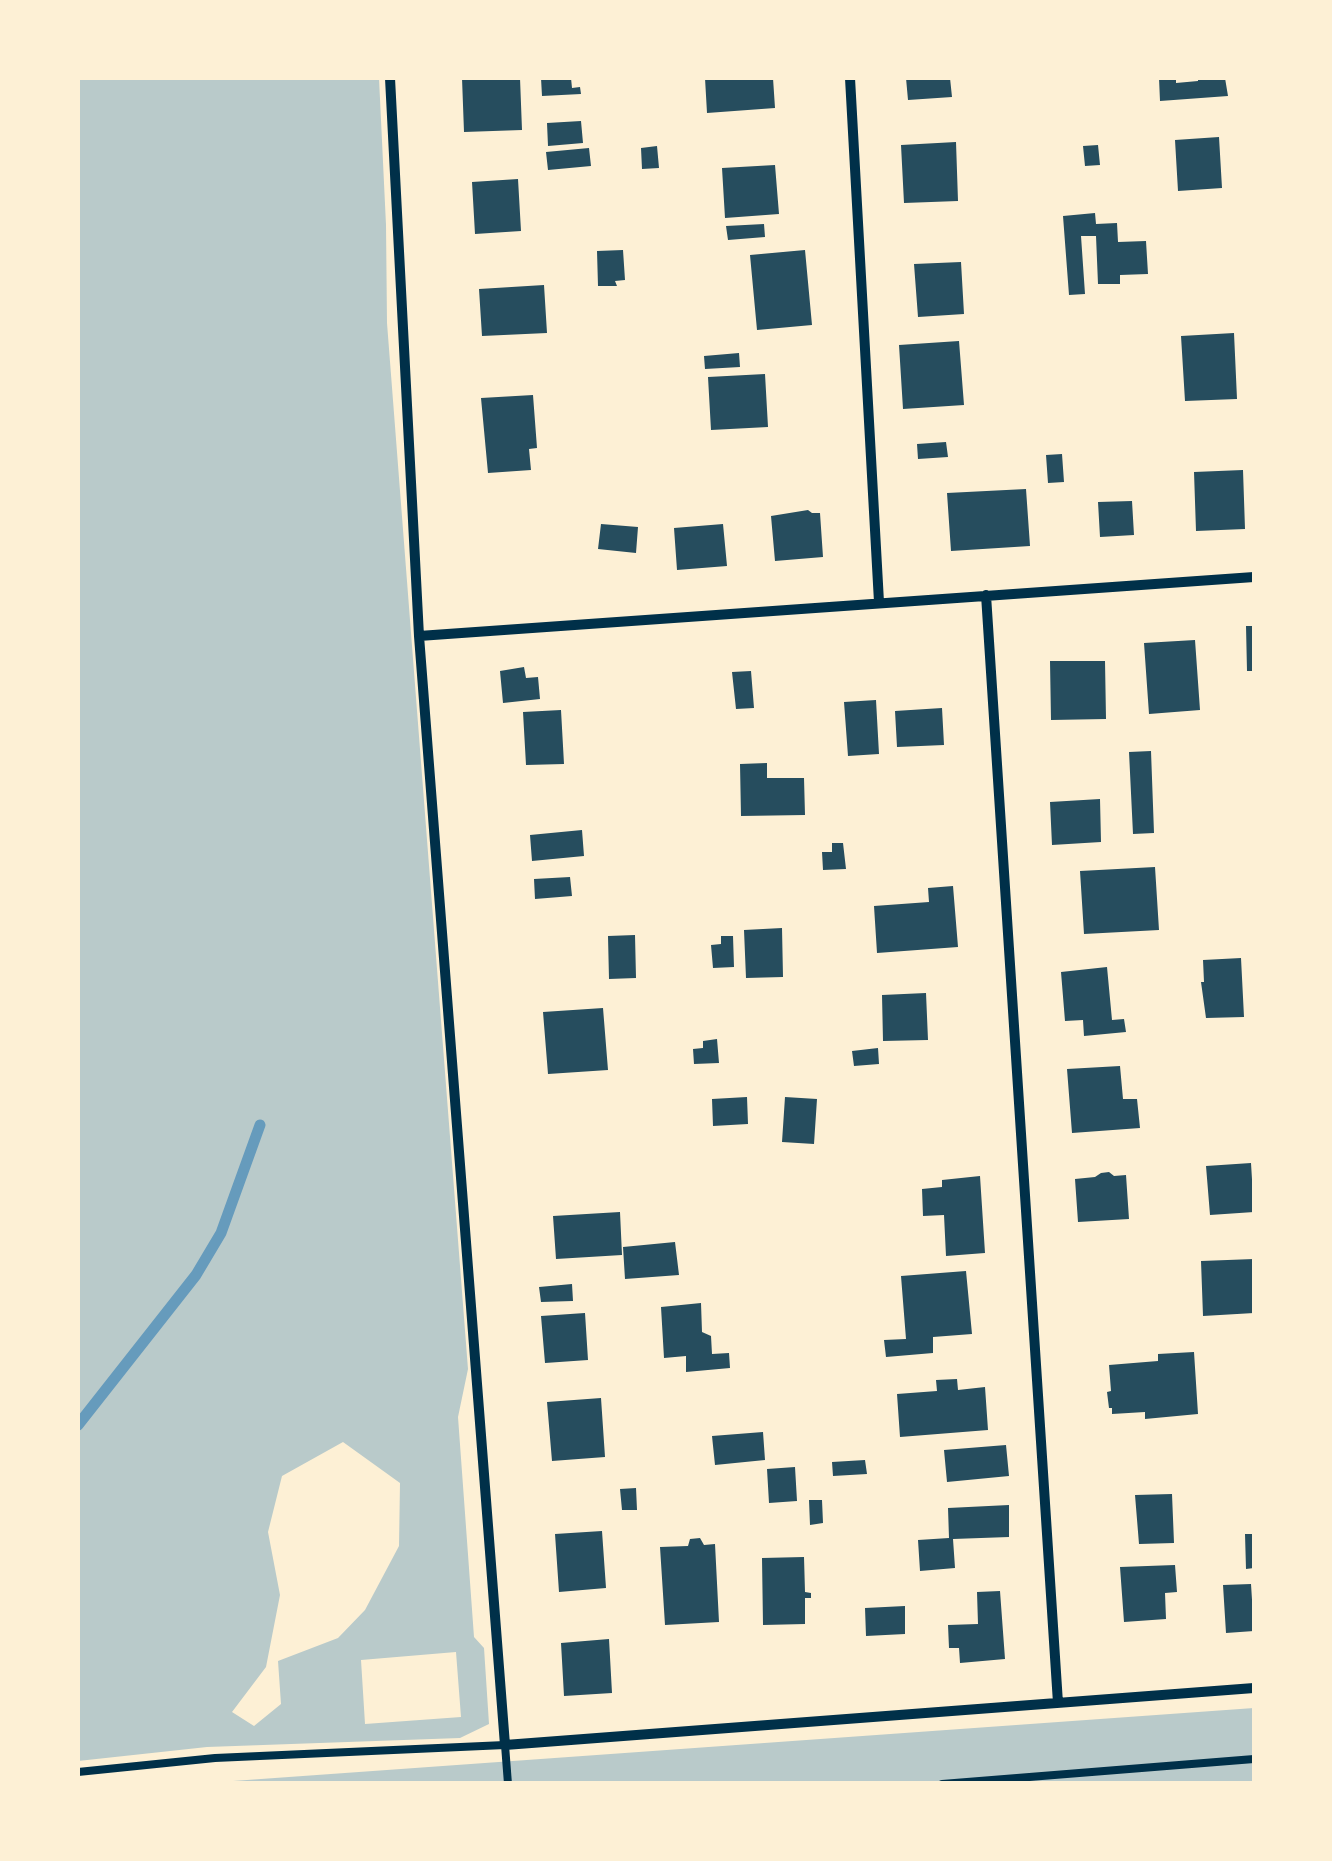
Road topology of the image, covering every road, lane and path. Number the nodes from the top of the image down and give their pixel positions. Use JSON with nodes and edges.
{"nodes":[{"id":1,"x":390,"y":78,"type":"edge"},
{"id":2,"x":850,"y":78,"type":"edge"},
{"id":3,"x":1254,"y":577,"type":"edge"},
{"id":4,"x":986,"y":595,"type":"junction"},
{"id":5,"x":879,"y":602,"type":"junction"},
{"id":6,"x":419,"y":636,"type":"junction"},
{"id":7,"x":1254,"y":1688,"type":"edge"},
{"id":8,"x":1058,"y":1703,"type":"junction"},
{"id":9,"x":505,"y":1745,"type":"junction"},
{"id":10,"x":1254,"y":1760,"type":"edge"},
{"id":11,"x":78,"y":1772,"type":"edge"},
{"id":12,"x":508,"y":1784,"type":"edge"},
{"id":13,"x":942,"y":1784,"type":"edge"}],
"edges":[{"from":1,"to":6,"type":"street"},
{"from":2,"to":5,"type":"street"},
{"from":3,"to":4,"type":"street"},
{"from":4,"to":5,"type":"street"},
{"from":4,"to":8,"type":"street"},
{"from":5,"to":6,"type":"street"},
{"from":6,"to":9,"type":"street"},
{"from":7,"to":8,"type":"street"},
{"from":8,"to":9,"type":"street"},
{"from":9,"to":11,"type":"lane"},
{"from":9,"to":12,"type":"lane"},
{"from":10,"to":13,"type":"lane"}]}
